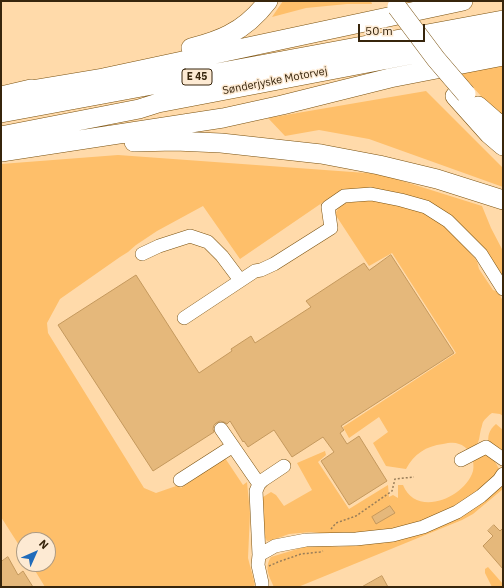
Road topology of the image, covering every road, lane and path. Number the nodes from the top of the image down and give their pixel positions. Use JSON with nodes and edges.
{"nodes":[{"id":1,"x":268,"y":1,"type":"edge"},
{"id":2,"x":463,"y":1,"type":"edge"},
{"id":3,"x":395,"y":4,"type":"edge"},
{"id":4,"x":503,"y":20,"type":"edge"},
{"id":5,"x":503,"y":37,"type":"edge"},
{"id":6,"x":503,"y":56,"type":"edge"},
{"id":7,"x":19,"y":92,"type":"junction"},
{"id":8,"x":460,"y":95,"type":"junction"},
{"id":9,"x":1,"y":96,"type":"edge"},
{"id":10,"x":1,"y":113,"type":"edge"},
{"id":11,"x":503,"y":127,"type":"edge"},
{"id":12,"x":1,"y":136,"type":"edge"},
{"id":13,"x":503,"y":146,"type":"edge"},
{"id":14,"x":39,"y":147,"type":"junction"},
{"id":15,"x":1,"y":152,"type":"edge"},
{"id":16,"x":503,"y":200,"type":"edge"},
{"id":17,"x":142,"y":254,"type":"dead end"},
{"id":18,"x":240,"y":280,"type":"junction"},
{"id":19,"x":503,"y":289,"type":"edge"},
{"id":20,"x":184,"y":318,"type":"dead end"},
{"id":21,"x":221,"y":429,"type":"dead end"},
{"id":22,"x":233,"y":446,"type":"junction"},
{"id":23,"x":503,"y":459,"type":"edge"},
{"id":24,"x":461,"y":460,"type":"dead end"},
{"id":25,"x":284,"y":466,"type":"dead end"},
{"id":26,"x":503,"y":474,"type":"edge"},
{"id":27,"x":414,"y":477,"type":"dead end"},
{"id":28,"x":180,"y":480,"type":"dead end"},
{"id":29,"x":259,"y":484,"type":"junction"},
{"id":30,"x":329,"y":540,"type":"junction"},
{"id":31,"x":259,"y":561,"type":"junction"},
{"id":32,"x":262,"y":587,"type":"edge"}],
"edges":[{"from":1,"to":7,"type":"highway"},
{"from":2,"to":7,"type":"highway"},
{"from":3,"to":8,"type":"highway","bridge":true},
{"from":4,"to":10,"type":"highway","name":"Sønderjyske Motorvej","number":"E 45"},
{"from":5,"to":12,"type":"highway","name":"Sønderjyske Motorvej","number":"E 45"},
{"from":6,"to":14,"type":"highway"},
{"from":7,"to":9,"type":"highway"},
{"from":8,"to":11,"type":"highway"},
{"from":8,"to":13,"type":"highway"},
{"from":14,"to":15,"type":"highway"},
{"from":14,"to":16,"type":"highway"},
{"from":17,"to":18,"type":"lane"},
{"from":18,"to":19,"type":"lane"},
{"from":18,"to":20,"type":"lane"},
{"from":21,"to":22,"type":"lane"},
{"from":22,"to":28,"type":"lane"},
{"from":22,"to":29,"type":"lane"},
{"from":23,"to":24,"type":"lane"},
{"from":25,"to":29,"type":"lane"},
{"from":26,"to":30,"type":"lane"},
{"from":27,"to":30,"type":"path"},
{"from":29,"to":31,"type":"lane"},
{"from":30,"to":31,"type":"lane"},
{"from":30,"to":31,"type":"path"},
{"from":31,"to":32,"type":"lane"}]}
